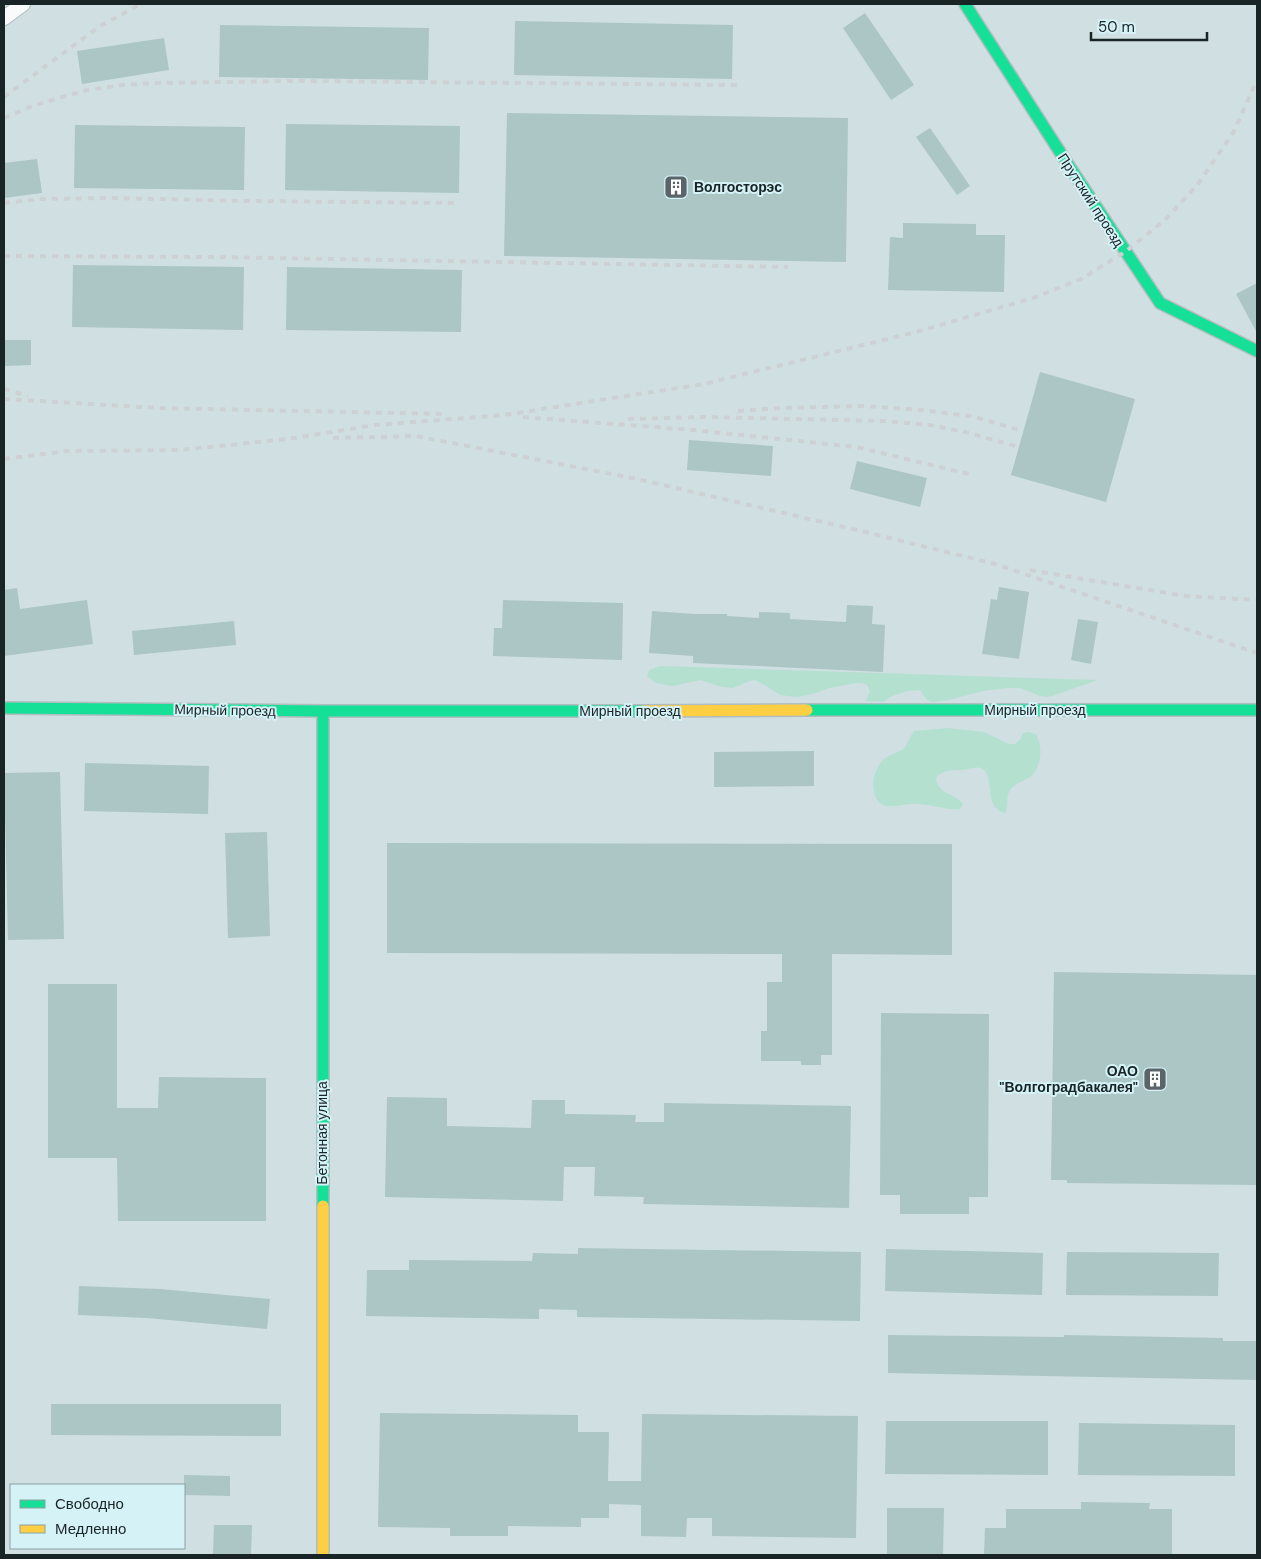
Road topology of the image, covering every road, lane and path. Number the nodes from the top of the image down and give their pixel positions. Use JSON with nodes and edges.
{"nodes":[{"id":1,"x":23,"y":4,"type":"edge"},
{"id":2,"x":965,"y":4,"type":"edge"},
{"id":3,"x":4,"y":18,"type":"edge"},
{"id":4,"x":1257,"y":351,"type":"edge"},
{"id":5,"x":4,"y":708,"type":"edge"},
{"id":6,"x":1257,"y":710,"type":"edge"},
{"id":7,"x":323,"y":711,"type":"junction"},
{"id":8,"x":322,"y":1555,"type":"edge"}],
"edges":[{"from":1,"to":3,"type":"street"},
{"from":2,"to":4,"type":"street","name":"Прутский проезд"},
{"from":5,"to":7,"type":"street","name":"Мирный проезд"},
{"from":6,"to":7,"type":"street","name":"Мирный проезд"},
{"from":7,"to":8,"type":"street","name":"Бетонная улица"}]}
